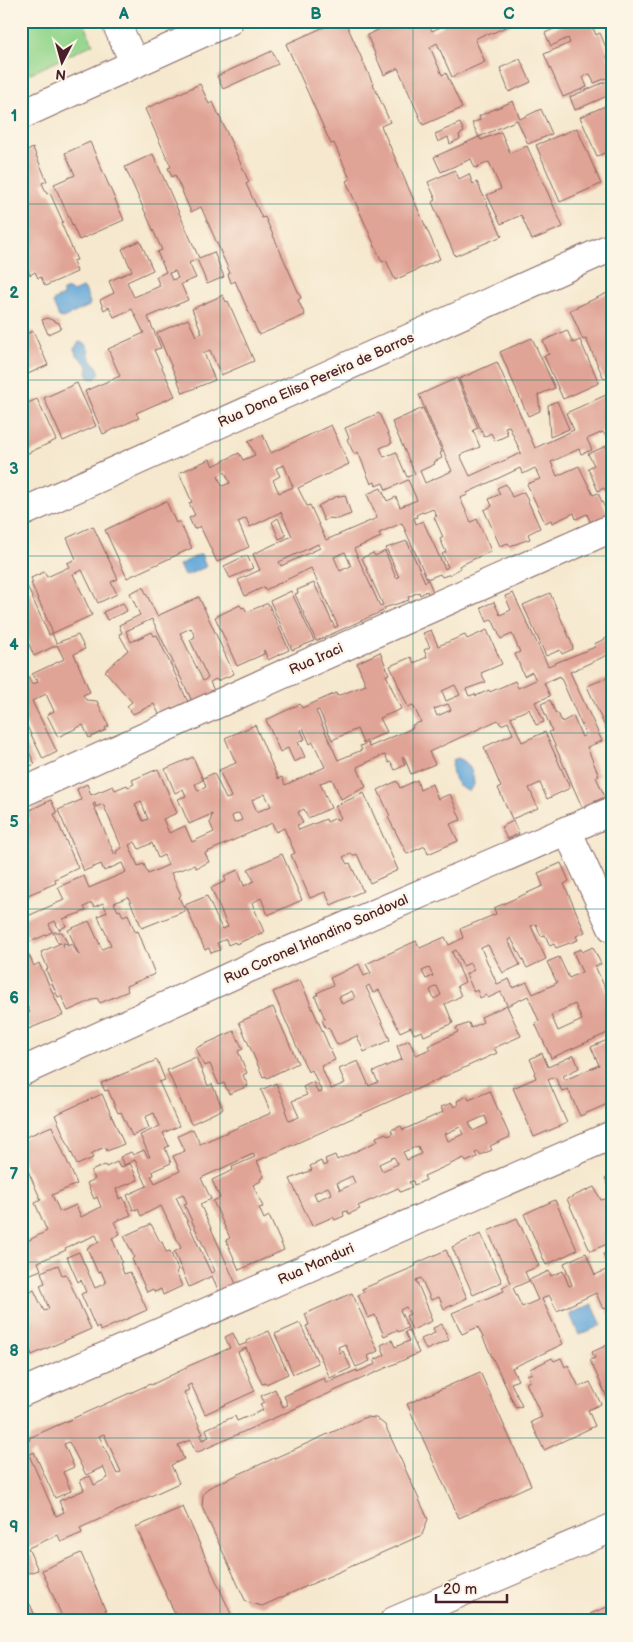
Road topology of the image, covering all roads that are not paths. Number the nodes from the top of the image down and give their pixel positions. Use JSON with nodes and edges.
{"nodes":[{"id":1,"x":116,"y":21,"type":"edge"},
{"id":2,"x":230,"y":21,"type":"edge"},
{"id":3,"x":135,"y":64,"type":"junction"},
{"id":4,"x":21,"y":115,"type":"edge"},
{"id":5,"x":612,"y":247,"type":"edge"},
{"id":6,"x":21,"y":513,"type":"edge"},
{"id":7,"x":612,"y":528,"type":"edge"},
{"id":8,"x":21,"y":793,"type":"edge"},
{"id":9,"x":612,"y":811,"type":"edge"},
{"id":10,"x":567,"y":830,"type":"junction"},
{"id":11,"x":612,"y":928,"type":"edge"},
{"id":12,"x":21,"y":1072,"type":"edge"},
{"id":13,"x":612,"y":1135,"type":"edge"},
{"id":14,"x":21,"y":1393,"type":"edge"},
{"id":15,"x":612,"y":1528,"type":"edge"},
{"id":16,"x":394,"y":1621,"type":"edge"}],
"edges":[{"from":1,"to":3,"type":"street"},
{"from":2,"to":3,"type":"street"},
{"from":3,"to":4,"type":"street"},
{"from":5,"to":6,"type":"street","name":"Rua Dona Elisa Pereira de Barros"},
{"from":7,"to":8,"type":"street","name":"Rua Iraci"},
{"from":9,"to":10,"type":"street","name":"Rua Coronel Irlandino Sandoval"},
{"from":10,"to":11,"type":"street"},
{"from":10,"to":12,"type":"street","name":"Rua Coronel Irlandino Sandoval"},
{"from":13,"to":14,"type":"street","name":"Rua Manduri"},
{"from":15,"to":16,"type":"street"}]}
